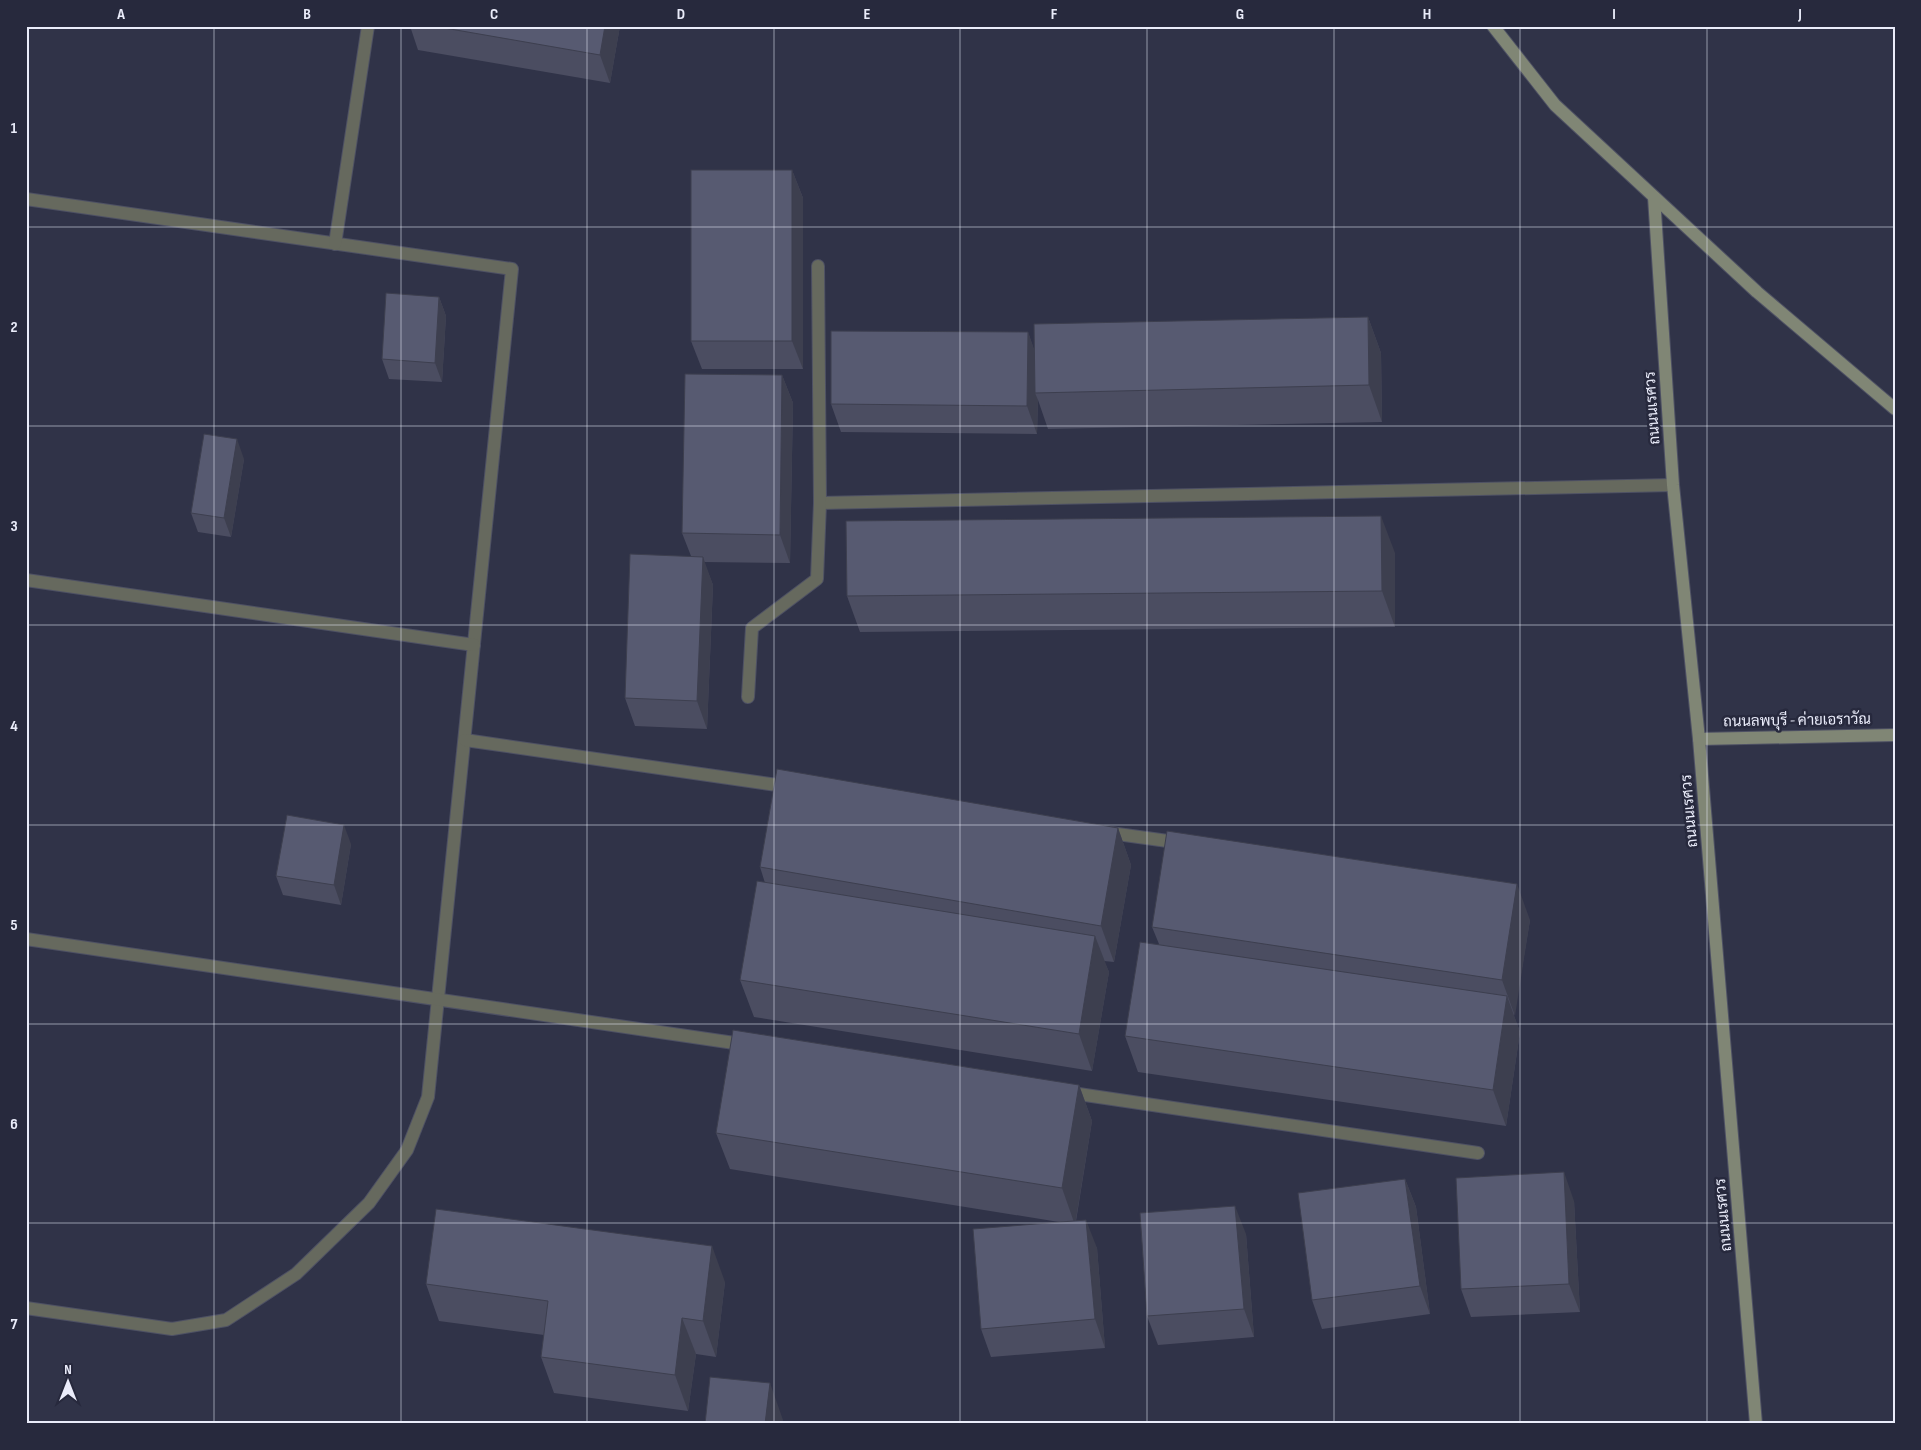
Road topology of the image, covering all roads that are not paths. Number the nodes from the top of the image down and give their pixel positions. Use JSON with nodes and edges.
{"nodes":[{"id":1,"x":368,"y":26,"type":"edge"},
{"id":2,"x":1494,"y":26,"type":"edge"},
{"id":3,"x":1654,"y":197,"type":"junction"},
{"id":4,"x":26,"y":199,"type":"edge"},
{"id":5,"x":335,"y":244,"type":"junction"},
{"id":6,"x":818,"y":266,"type":"dead end"},
{"id":7,"x":1895,"y":410,"type":"edge"},
{"id":8,"x":1673,"y":484,"type":"junction"},
{"id":9,"x":820,"y":503,"type":"junction"},
{"id":10,"x":26,"y":580,"type":"edge"},
{"id":11,"x":474,"y":645,"type":"junction"},
{"id":12,"x":748,"y":697,"type":"dead end"},
{"id":13,"x":1895,"y":735,"type":"edge"},
{"id":14,"x":1699,"y":739,"type":"junction"},
{"id":15,"x":464,"y":740,"type":"junction"},
{"id":16,"x":800,"y":788,"type":"edge"},
{"id":17,"x":1087,"y":829,"type":"edge"},
{"id":18,"x":1195,"y":845,"type":"edge"},
{"id":19,"x":26,"y":939,"type":"edge"},
{"id":20,"x":438,"y":999,"type":"junction"},
{"id":21,"x":762,"y":1047,"type":"edge"},
{"id":22,"x":1056,"y":1090,"type":"edge"},
{"id":23,"x":1478,"y":1153,"type":"dead end"},
{"id":24,"x":26,"y":1308,"type":"edge"},
{"id":25,"x":1756,"y":1424,"type":"edge"}],
"edges":[{"from":1,"to":5,"type":"lane"},
{"from":2,"to":3,"type":"main road"},
{"from":3,"to":7,"type":"main road"},
{"from":3,"to":8,"type":"main road","name":"ถนนนเรศวร"},
{"from":4,"to":5,"type":"lane"},
{"from":5,"to":11,"type":"lane"},
{"from":6,"to":9,"type":"lane"},
{"from":8,"to":9,"type":"lane"},
{"from":8,"to":14,"type":"main road","name":"ถนนนเรศวร"},
{"from":9,"to":12,"type":"lane"},
{"from":10,"to":11,"type":"lane"},
{"from":11,"to":15,"type":"lane"},
{"from":13,"to":14,"type":"main road","name":"ถนนลพบุรี - ค่ายเอราวัณ"},
{"from":14,"to":25,"type":"main road","name":"ถนนนเรศวร"},
{"from":15,"to":16,"type":"lane"},
{"from":15,"to":20,"type":"lane"},
{"from":17,"to":18,"type":"lane"},
{"from":19,"to":20,"type":"lane"},
{"from":20,"to":21,"type":"lane"},
{"from":20,"to":24,"type":"lane"},
{"from":22,"to":23,"type":"lane"}]}
